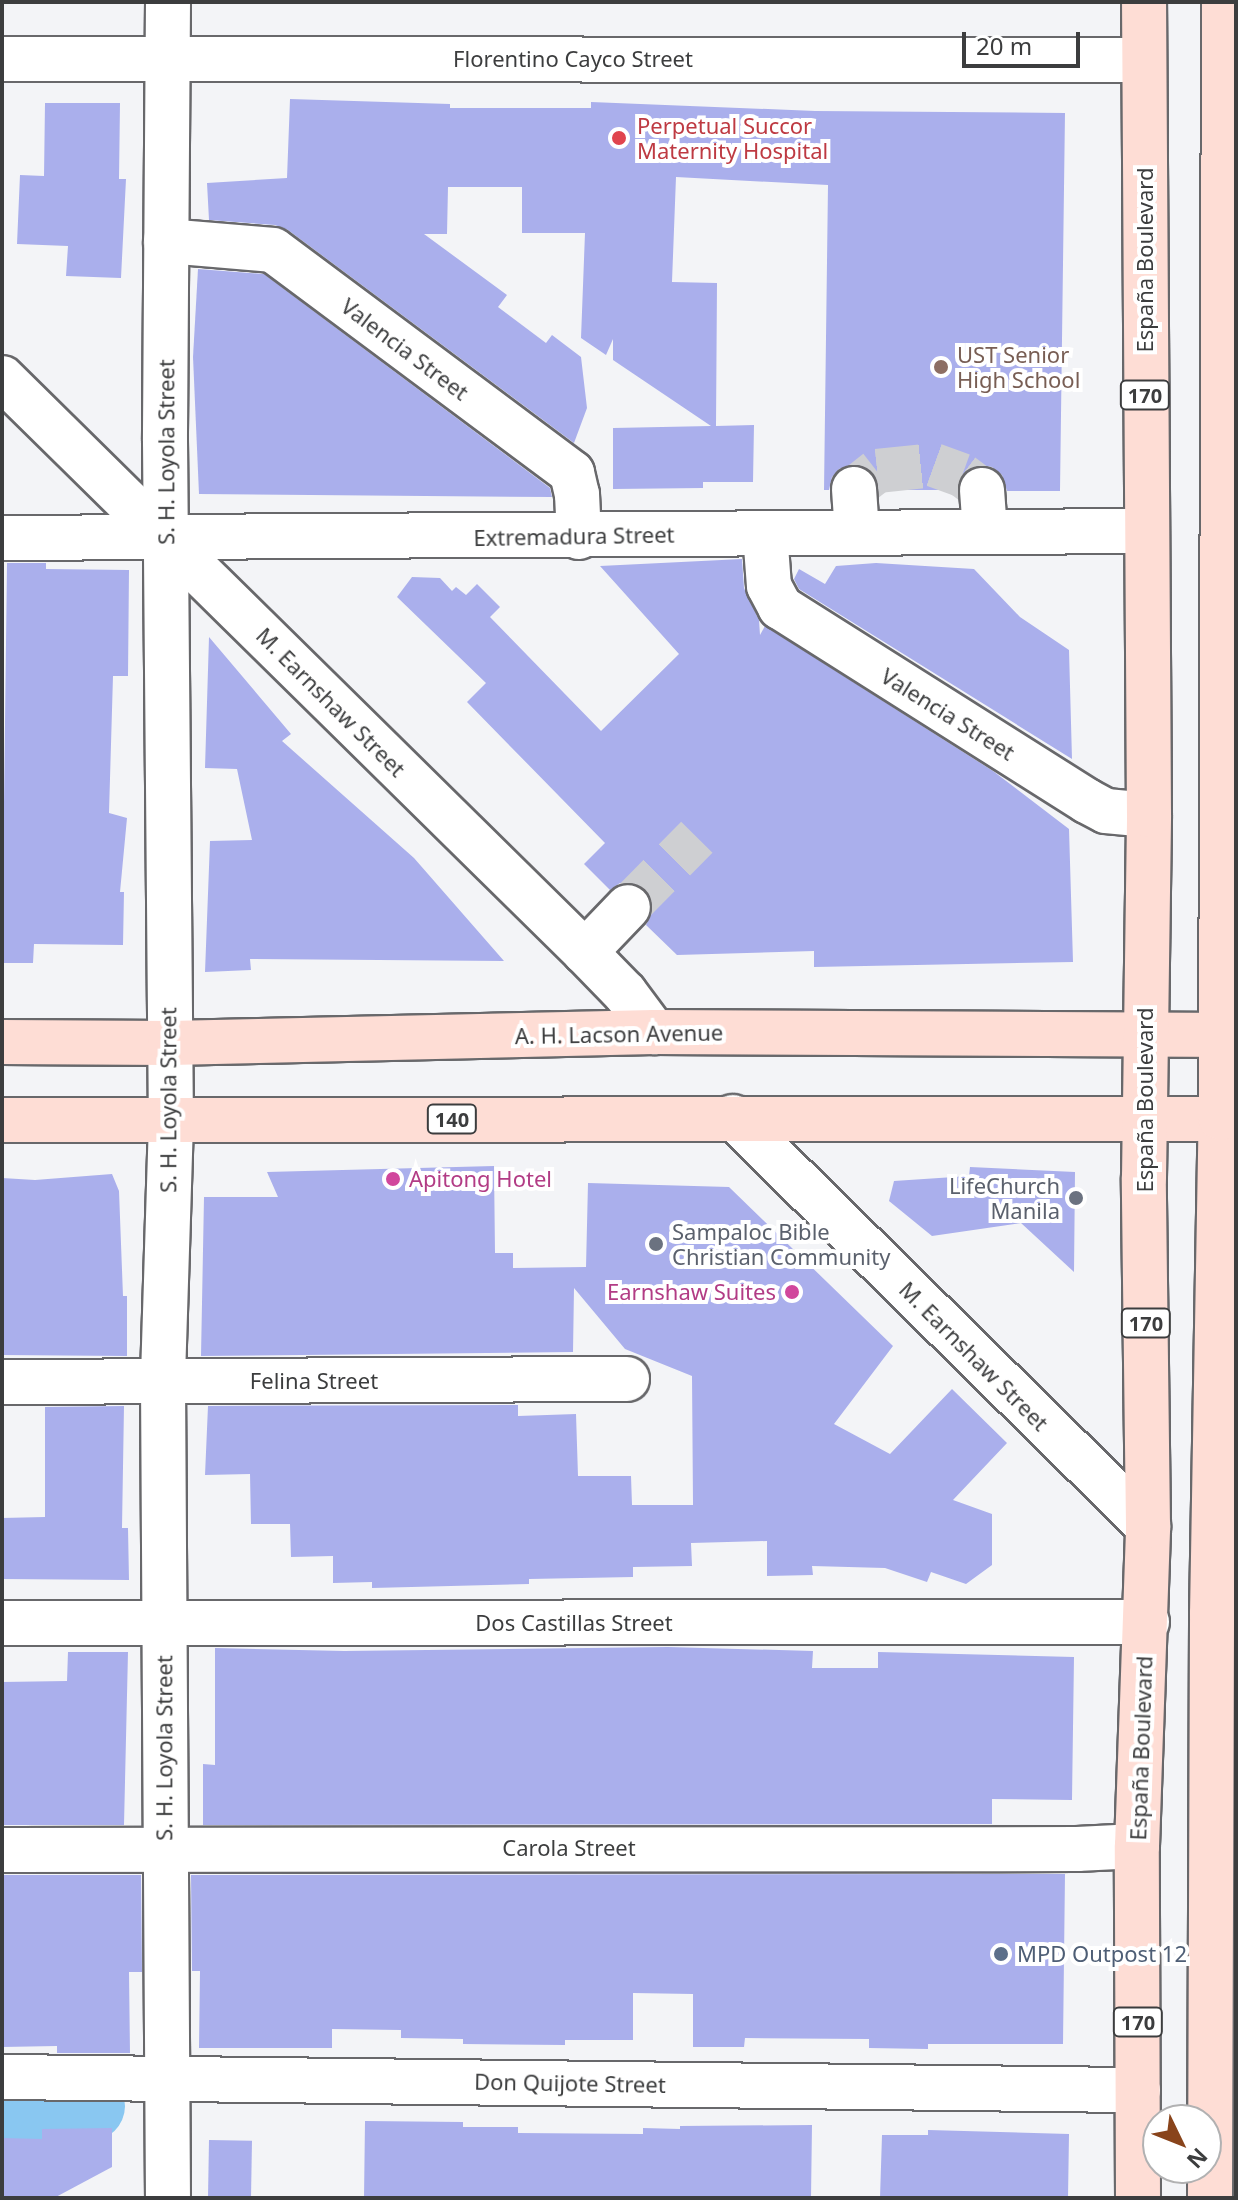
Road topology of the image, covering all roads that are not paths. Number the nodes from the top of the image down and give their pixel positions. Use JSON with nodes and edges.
{"nodes":[{"id":1,"x":168,"y":2,"type":"edge"},
{"id":2,"x":1144,"y":2,"type":"edge"},
{"id":3,"x":1224,"y":2,"type":"edge"},
{"id":4,"x":2,"y":59,"type":"edge"},
{"id":5,"x":168,"y":59,"type":"junction"},
{"id":6,"x":1144,"y":60,"type":"junction"},
{"id":7,"x":166,"y":241,"type":"junction"},
{"id":8,"x":2,"y":378,"type":"edge"},
{"id":9,"x":854,"y":489,"type":"dead end"},
{"id":10,"x":1146,"y":531,"type":"junction"},
{"id":11,"x":765,"y":533,"type":"junction"},
{"id":12,"x":857,"y":533,"type":"junction"},
{"id":13,"x":579,"y":537,"type":"junction"},
{"id":14,"x":2,"y":538,"type":"edge"},
{"id":15,"x":166,"y":538,"type":"junction"},
{"id":16,"x":1149,"y":815,"type":"junction"},
{"id":17,"x":628,"y":907,"type":"tunnel mouth"},
{"id":18,"x":585,"y":952,"type":"junction"},
{"id":19,"x":654,"y":1032,"type":"junction"},
{"id":20,"x":1228,"y":1035,"type":"edge"},
{"id":21,"x":1146,"y":1037,"type":"junction"},
{"id":22,"x":2,"y":1042,"type":"edge"},
{"id":23,"x":170,"y":1043,"type":"junction"},
{"id":24,"x":733,"y":1117,"type":"junction"},
{"id":25,"x":1228,"y":1119,"type":"edge"},
{"id":26,"x":2,"y":1120,"type":"edge"},
{"id":27,"x":1144,"y":1120,"type":"junction"},
{"id":28,"x":171,"y":1122,"type":"junction"},
{"id":29,"x":627,"y":1379,"type":"dead end"},
{"id":30,"x":2,"y":1382,"type":"edge"},
{"id":31,"x":163,"y":1382,"type":"junction"},
{"id":32,"x":1148,"y":1526,"type":"junction"},
{"id":33,"x":1224,"y":1614,"type":"edge"},
{"id":34,"x":1147,"y":1622,"type":"junction"},
{"id":35,"x":2,"y":1623,"type":"edge"},
{"id":36,"x":164,"y":1624,"type":"junction"},
{"id":37,"x":1137,"y":1846,"type":"junction"},
{"id":38,"x":2,"y":1850,"type":"edge"},
{"id":39,"x":165,"y":1851,"type":"junction"},
{"id":40,"x":2,"y":2077,"type":"edge"},
{"id":41,"x":168,"y":2079,"type":"junction"},
{"id":42,"x":1223,"y":2080,"type":"edge"},
{"id":43,"x":1138,"y":2090,"type":"junction"},
{"id":44,"x":168,"y":2198,"type":"edge"},
{"id":45,"x":1138,"y":2198,"type":"edge"},
{"id":46,"x":1210,"y":2198,"type":"edge"}],
"edges":[{"from":1,"to":5,"type":"street","name":"S. H. Loyola Street"},
{"from":2,"to":6,"type":"main road","name":"España Boulevard","number":"170"},
{"from":3,"to":20,"type":"main road"},
{"from":4,"to":5,"type":"street","name":"Florentino Cayco Street"},
{"from":5,"to":6,"type":"street","name":"Florentino Cayco Street"},
{"from":5,"to":7,"type":"street","name":"S. H. Loyola Street"},
{"from":6,"to":10,"type":"main road","name":"España Boulevard","number":"170"},
{"from":7,"to":13,"type":"street","name":"Valencia Street"},
{"from":7,"to":15,"type":"street","name":"S. H. Loyola Street"},
{"from":8,"to":15,"type":"street","name":"M. Earnshaw Street"},
{"from":9,"to":12,"type":"street"},
{"from":10,"to":12,"type":"street","name":"Extremadura Street"},
{"from":10,"to":16,"type":"main road","name":"España Boulevard","number":"170"},
{"from":11,"to":12,"type":"street","name":"Extremadura Street"},
{"from":11,"to":13,"type":"street","name":"Extremadura Street"},
{"from":11,"to":16,"type":"street","name":"Valencia Street"},
{"from":13,"to":15,"type":"street","name":"Extremadura Street"},
{"from":14,"to":15,"type":"street","name":"Extremadura Street"},
{"from":15,"to":18,"type":"street","name":"M. Earnshaw Street"},
{"from":15,"to":23,"type":"street","name":"S. H. Loyola Street"},
{"from":16,"to":21,"type":"main road","name":"España Boulevard","number":"170"},
{"from":17,"to":18,"type":"street"},
{"from":18,"to":19,"type":"street","name":"M. Earnshaw Street"},
{"from":19,"to":21,"type":"main road","name":"A. H. Lacson Avenue"},
{"from":19,"to":23,"type":"main road","name":"A. H. Lacson Avenue"},
{"from":20,"to":21,"type":"main road","name":"A. H. Lacson Avenue"},
{"from":20,"to":25,"type":"main road"},
{"from":21,"to":27,"type":"main road","name":"España Boulevard","number":"170"},
{"from":22,"to":23,"type":"main road","name":"A. H. Lacson Avenue"},
{"from":23,"to":28,"type":"street","name":"S. H. Loyola Street"},
{"from":24,"to":27,"type":"main road","number":"140"},
{"from":24,"to":28,"type":"main road","number":"140"},
{"from":24,"to":32,"type":"street","name":"M. Earnshaw Street"},
{"from":25,"to":27,"type":"main road","number":"140"},
{"from":25,"to":33,"type":"main road"},
{"from":26,"to":28,"type":"main road","number":"140"},
{"from":27,"to":32,"type":"main road","name":"España Boulevard","number":"170"},
{"from":28,"to":31,"type":"street","name":"S. H. Loyola Street"},
{"from":29,"to":31,"type":"street","name":"Felina Street"},
{"from":30,"to":31,"type":"street","name":"Felina Street"},
{"from":31,"to":36,"type":"street","name":"S. H. Loyola Street"},
{"from":32,"to":34,"type":"main road","name":"España Boulevard","number":"170"},
{"from":33,"to":42,"type":"main road"},
{"from":34,"to":36,"type":"street","name":"Dos Castillas Street"},
{"from":34,"to":37,"type":"main road","name":"España Boulevard","number":"170"},
{"from":35,"to":36,"type":"street","name":"Dos Castillas Street"},
{"from":36,"to":39,"type":"street","name":"S. H. Loyola Street"},
{"from":37,"to":39,"type":"street","name":"Carola Street"},
{"from":37,"to":43,"type":"main road","name":"España Boulevard","number":"170"},
{"from":38,"to":39,"type":"street","name":"Carola Street"},
{"from":39,"to":41,"type":"street","name":"S. H. Loyola Street"},
{"from":40,"to":41,"type":"street","name":"Don Quijote Street"},
{"from":41,"to":43,"type":"street","name":"Don Quijote Street"},
{"from":41,"to":44,"type":"street","name":"S. H. Loyola Street"},
{"from":42,"to":46,"type":"main road"},
{"from":43,"to":45,"type":"main road","name":"España Boulevard","number":"170"}]}
